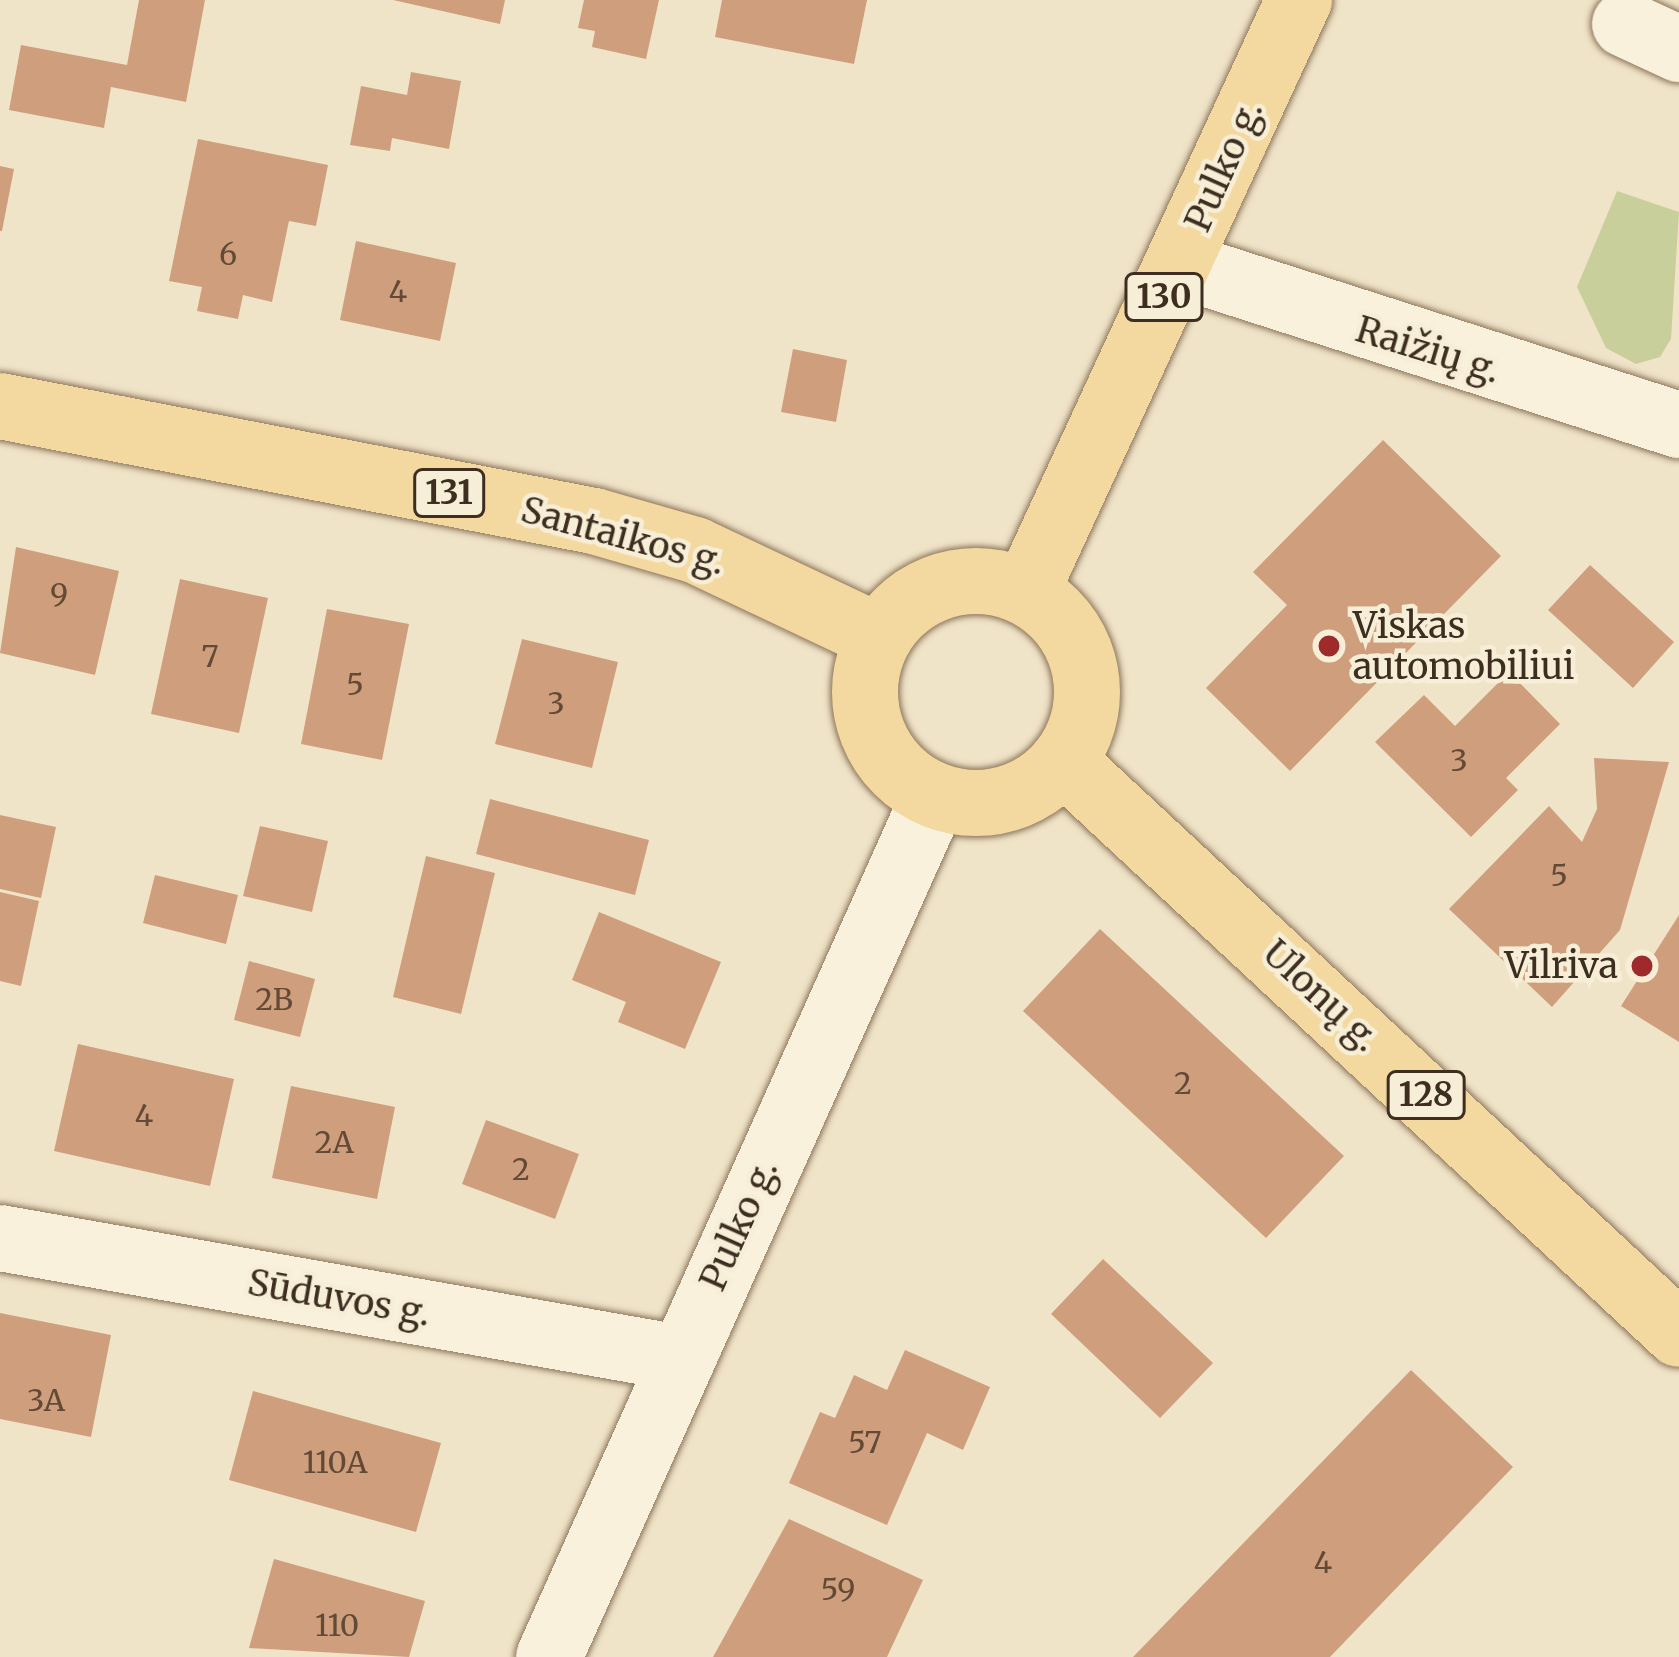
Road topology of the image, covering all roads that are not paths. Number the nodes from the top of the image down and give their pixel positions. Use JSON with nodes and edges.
{"nodes":[{"id":1,"x":1300,"y":0,"type":"edge"},
{"id":2,"x":1180,"y":265,"type":"junction"},
{"id":3,"x":0,"y":406,"type":"edge"},
{"id":4,"x":1679,"y":425,"type":"edge"},
{"id":5,"x":1026,"y":592,"type":"junction"},
{"id":6,"x":879,"y":637,"type":"junction"},
{"id":7,"x":1063,"y":761,"type":"junction"},
{"id":8,"x":934,"y":795,"type":"junction"},
{"id":9,"x":0,"y":1238,"type":"edge"},
{"id":10,"x":1679,"y":1334,"type":"edge"},
{"id":11,"x":679,"y":1358,"type":"junction"},
{"id":12,"x":549,"y":1657,"type":"edge"}],
"edges":[{"from":1,"to":2,"type":"main road","name":"Pulko g.","number":"130"},
{"from":2,"to":4,"type":"street","name":"Raižių g."},
{"from":2,"to":5,"type":"main road","name":"Pulko g.","number":"130"},
{"from":3,"to":6,"type":"main road","name":"Santaikos g.","number":"131"},
{"from":5,"to":6,"type":"main road"},
{"from":5,"to":7,"type":"main road"},
{"from":6,"to":8,"type":"main road"},
{"from":7,"to":8,"type":"main road"},
{"from":7,"to":10,"type":"main road","name":"Ulonų g.","number":"128"},
{"from":8,"to":11,"type":"street","name":"Pulko g."},
{"from":9,"to":11,"type":"street","name":"Sūduvos g."},
{"from":11,"to":12,"type":"street","name":"Pulko g."}]}
